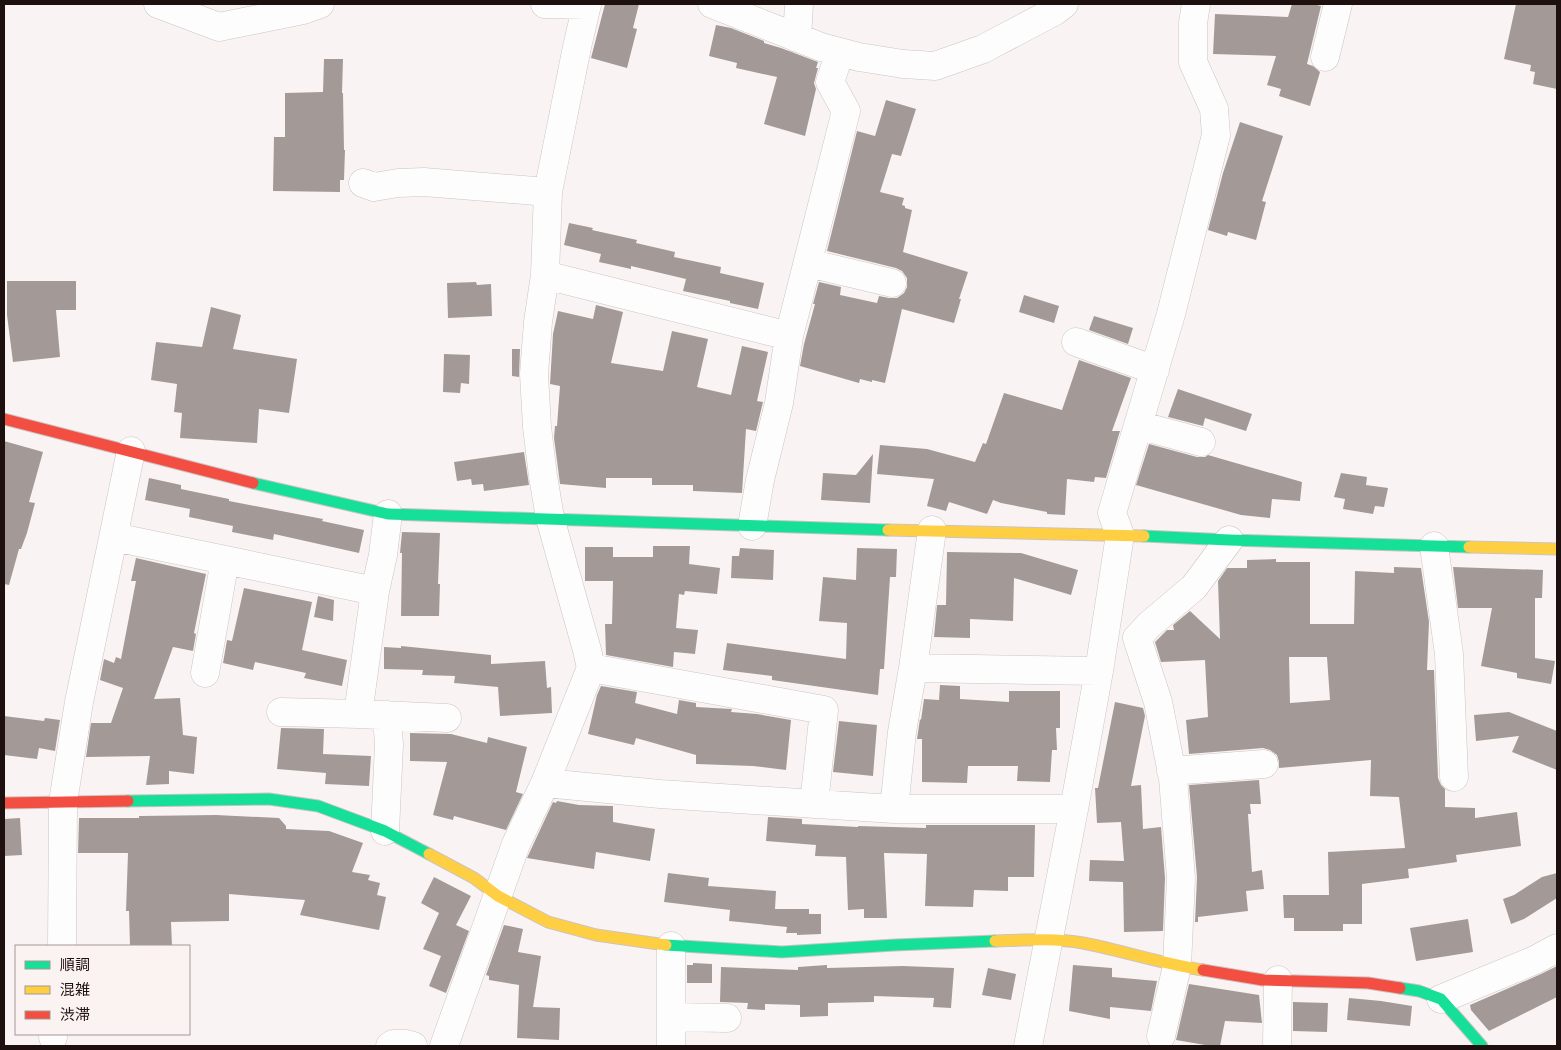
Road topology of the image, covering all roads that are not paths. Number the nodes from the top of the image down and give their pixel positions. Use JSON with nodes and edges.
{"nodes":[{"id":1,"x":158,"y":4,"type":"edge"},
{"id":2,"x":320,"y":4,"type":"edge"},
{"id":3,"x":545,"y":4,"type":"edge"},
{"id":4,"x":587,"y":4,"type":"edge"},
{"id":5,"x":712,"y":4,"type":"edge"},
{"id":6,"x":799,"y":4,"type":"edge"},
{"id":7,"x":1064,"y":4,"type":"edge"},
{"id":8,"x":1196,"y":4,"type":"edge"},
{"id":9,"x":1338,"y":4,"type":"edge"},
{"id":10,"x":797,"y":38,"type":"junction"},
{"id":11,"x":840,"y":52,"type":"junction"},
{"id":12,"x":1325,"y":57,"type":"dead end"},
{"id":13,"x":363,"y":183,"type":"dead end"},
{"id":14,"x":548,"y":192,"type":"junction"},
{"id":15,"x":808,"y":263,"type":"junction"},
{"id":16,"x":545,"y":275,"type":"junction"},
{"id":17,"x":892,"y":283,"type":"dead end"},
{"id":18,"x":789,"y":336,"type":"junction"},
{"id":19,"x":1076,"y":342,"type":"dead end"},
{"id":20,"x":1155,"y":370,"type":"junction"},
{"id":21,"x":4,"y":419,"type":"edge"},
{"id":22,"x":1138,"y":426,"type":"junction"},
{"id":23,"x":1201,"y":442,"type":"dead end"},
{"id":24,"x":131,"y":451,"type":"junction"},
{"id":25,"x":388,"y":514,"type":"junction"},
{"id":26,"x":550,"y":518,"type":"junction"},
{"id":27,"x":752,"y":526,"type":"junction"},
{"id":28,"x":932,"y":530,"type":"junction"},
{"id":29,"x":1120,"y":535,"type":"junction"},
{"id":30,"x":114,"y":537,"type":"junction"},
{"id":31,"x":1229,"y":540,"type":"junction"},
{"id":32,"x":1434,"y":546,"type":"junction"},
{"id":33,"x":1557,"y":549,"type":"edge"},
{"id":34,"x":225,"y":560,"type":"junction"},
{"id":35,"x":375,"y":591,"type":"junction"},
{"id":36,"x":591,"y":668,"type":"junction"},
{"id":37,"x":913,"y":668,"type":"junction"},
{"id":38,"x":1099,"y":671,"type":"junction"},
{"id":39,"x":205,"y":673,"type":"dead end"},
{"id":40,"x":281,"y":712,"type":"dead end"},
{"id":41,"x":358,"y":714,"type":"junction"},
{"id":42,"x":387,"y":715,"type":"junction"},
{"id":43,"x":447,"y":718,"type":"dead end"},
{"id":44,"x":1264,"y":764,"type":"dead end"},
{"id":45,"x":1171,"y":770,"type":"junction"},
{"id":46,"x":1454,"y":777,"type":"dead end"},
{"id":47,"x":544,"y":783,"type":"junction"},
{"id":48,"x":63,"y":802,"type":"junction"},
{"id":49,"x":4,"y":803,"type":"edge"},
{"id":50,"x":814,"y":804,"type":"junction"},
{"id":51,"x":894,"y":808,"type":"junction"},
{"id":52,"x":1074,"y":809,"type":"junction"},
{"id":53,"x":385,"y":831,"type":"junction"},
{"id":54,"x":498,"y":896,"type":"junction"},
{"id":55,"x":1049,"y":939,"type":"junction"},
{"id":56,"x":62,"y":945,"type":"edge"},
{"id":57,"x":671,"y":946,"type":"junction"},
{"id":58,"x":1557,"y":948,"type":"edge"},
{"id":59,"x":1177,"y":966,"type":"junction"},
{"id":60,"x":1278,"y":980,"type":"junction"},
{"id":61,"x":1441,"y":999,"type":"junction"},
{"id":62,"x":671,"y":1017,"type":"junction"},
{"id":63,"x":727,"y":1018,"type":"dead end"},
{"id":64,"x":1161,"y":1036,"type":"dead end"},
{"id":65,"x":390,"y":1046,"type":"edge"},
{"id":66,"x":413,"y":1046,"type":"edge"},
{"id":67,"x":444,"y":1046,"type":"edge"},
{"id":68,"x":671,"y":1046,"type":"edge"},
{"id":69,"x":1028,"y":1046,"type":"edge"},
{"id":70,"x":1277,"y":1046,"type":"edge"},
{"id":71,"x":1482,"y":1046,"type":"edge"}],
"edges":[{"from":1,"to":2,"type":"street"},
{"from":3,"to":4,"type":"street"},
{"from":4,"to":14,"type":"street"},
{"from":5,"to":10,"type":"street"},
{"from":6,"to":10,"type":"street"},
{"from":7,"to":11,"type":"street"},
{"from":8,"to":20,"type":"street"},
{"from":9,"to":12,"type":"street"},
{"from":10,"to":11,"type":"street"},
{"from":11,"to":15,"type":"street"},
{"from":13,"to":14,"type":"street"},
{"from":14,"to":16,"type":"street"},
{"from":15,"to":17,"type":"street"},
{"from":15,"to":18,"type":"street"},
{"from":16,"to":18,"type":"street"},
{"from":16,"to":26,"type":"street"},
{"from":18,"to":27,"type":"street"},
{"from":19,"to":20,"type":"street"},
{"from":20,"to":22,"type":"street"},
{"from":21,"to":24,"type":"street"},
{"from":22,"to":23,"type":"street"},
{"from":22,"to":29,"type":"street"},
{"from":24,"to":25,"type":"street"},
{"from":24,"to":30,"type":"street"},
{"from":25,"to":26,"type":"street"},
{"from":25,"to":35,"type":"street"},
{"from":26,"to":27,"type":"street"},
{"from":26,"to":36,"type":"street"},
{"from":27,"to":28,"type":"street"},
{"from":28,"to":29,"type":"street"},
{"from":28,"to":37,"type":"street"},
{"from":29,"to":31,"type":"street"},
{"from":29,"to":38,"type":"street"},
{"from":30,"to":34,"type":"street"},
{"from":30,"to":48,"type":"street"},
{"from":31,"to":32,"type":"street"},
{"from":31,"to":45,"type":"street"},
{"from":32,"to":33,"type":"street"},
{"from":32,"to":46,"type":"street"},
{"from":34,"to":35,"type":"street"},
{"from":34,"to":39,"type":"street"},
{"from":35,"to":41,"type":"street"},
{"from":36,"to":47,"type":"street"},
{"from":36,"to":50,"type":"street"},
{"from":37,"to":38,"type":"street"},
{"from":37,"to":51,"type":"street"},
{"from":38,"to":52,"type":"street"},
{"from":40,"to":41,"type":"street"},
{"from":41,"to":42,"type":"street"},
{"from":42,"to":43,"type":"street"},
{"from":42,"to":53,"type":"street"},
{"from":44,"to":45,"type":"street"},
{"from":45,"to":59,"type":"street"},
{"from":47,"to":50,"type":"street"},
{"from":47,"to":54,"type":"street"},
{"from":48,"to":49,"type":"street"},
{"from":48,"to":53,"type":"street"},
{"from":48,"to":56,"type":"street"},
{"from":50,"to":51,"type":"street"},
{"from":51,"to":52,"type":"street"},
{"from":52,"to":55,"type":"street"},
{"from":53,"to":54,"type":"street"},
{"from":54,"to":57,"type":"street"},
{"from":54,"to":67,"type":"street"},
{"from":55,"to":57,"type":"street"},
{"from":55,"to":59,"type":"street"},
{"from":55,"to":69,"type":"street"},
{"from":57,"to":62,"type":"street"},
{"from":58,"to":61,"type":"street"},
{"from":59,"to":60,"type":"street"},
{"from":59,"to":64,"type":"street"},
{"from":60,"to":61,"type":"street"},
{"from":60,"to":70,"type":"street"},
{"from":61,"to":71,"type":"street"},
{"from":62,"to":63,"type":"street"},
{"from":62,"to":68,"type":"street"},
{"from":65,"to":66,"type":"street"}]}
